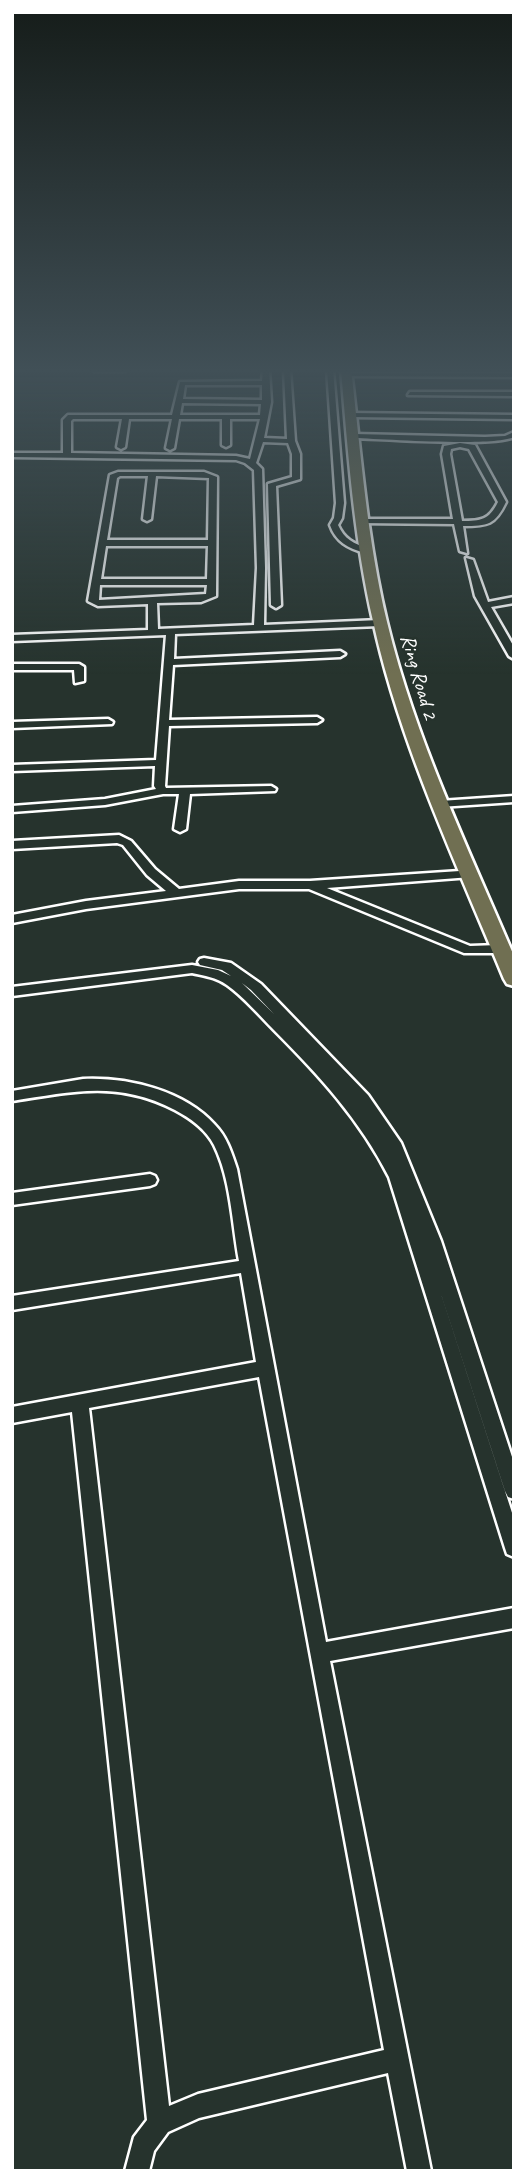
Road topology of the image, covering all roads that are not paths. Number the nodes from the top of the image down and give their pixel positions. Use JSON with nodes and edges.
{"nodes":[{"id":1,"x":258,"y":471,"type":"edge"},
{"id":2,"x":296,"y":471,"type":"edge"},
{"id":3,"x":338,"y":471,"type":"edge"},
{"id":4,"x":358,"y":471,"type":"edge"},
{"id":5,"x":449,"y":471,"type":"edge"},
{"id":6,"x":485,"y":471,"type":"edge"},
{"id":7,"x":152,"y":474,"type":"junction"},
{"id":8,"x":147,"y":519,"type":"dead end"},
{"id":9,"x":363,"y":521,"type":"junction"},
{"id":10,"x":458,"y":523,"type":"junction"},
{"id":11,"x":103,"y":543,"type":"junction"},
{"id":12,"x":213,"y":543,"type":"junction"},
{"id":13,"x":365,"y":550,"type":"junction"},
{"id":14,"x":96,"y":582,"type":"junction"},
{"id":15,"x":212,"y":582,"type":"junction"},
{"id":16,"x":514,"y":600,"type":"edge"},
{"id":17,"x":152,"y":601,"type":"junction"},
{"id":18,"x":276,"y":605,"type":"dead end"},
{"id":19,"x":485,"y":605,"type":"junction"},
{"id":20,"x":380,"y":623,"type":"junction"},
{"id":21,"x":259,"y":627,"type":"junction"},
{"id":22,"x":171,"y":631,"type":"junction"},
{"id":23,"x":153,"y":632,"type":"junction"},
{"id":24,"x":12,"y":638,"type":"edge"},
{"id":25,"x":340,"y":654,"type":"dead end"},
{"id":26,"x":514,"y":656,"type":"edge"},
{"id":27,"x":170,"y":662,"type":"junction"},
{"id":28,"x":12,"y":667,"type":"edge"},
{"id":29,"x":79,"y":681,"type":"dead end"},
{"id":30,"x":317,"y":720,"type":"dead end"},
{"id":31,"x":108,"y":722,"type":"dead end"},
{"id":32,"x":164,"y":723,"type":"junction"},
{"id":33,"x":12,"y":725,"type":"edge"},
{"id":34,"x":160,"y":763,"type":"junction"},
{"id":35,"x":12,"y":768,"type":"edge"},
{"id":36,"x":271,"y":789,"type":"dead end"},
{"id":37,"x":163,"y":791,"type":"junction"},
{"id":38,"x":185,"y":792,"type":"junction"},
{"id":39,"x":514,"y":799,"type":"edge"},
{"id":40,"x":440,"y":804,"type":"junction"},
{"id":41,"x":12,"y":809,"type":"edge"},
{"id":42,"x":180,"y":829,"type":"dead end"},
{"id":43,"x":12,"y":845,"type":"edge"},
{"id":44,"x":471,"y":873,"type":"junction"},
{"id":45,"x":310,"y":885,"type":"junction"},
{"id":46,"x":176,"y":892,"type":"junction"},
{"id":47,"x":12,"y":919,"type":"edge"},
{"id":48,"x":499,"y":949,"type":"junction"},
{"id":49,"x":79,"y":979,"type":"junction"},
{"id":50,"x":514,"y":979,"type":"edge"},
{"id":51,"x":12,"y":984,"type":"edge"},
{"id":52,"x":12,"y":992,"type":"edge"},
{"id":53,"x":12,"y":1096,"type":"edge"},
{"id":54,"x":150,"y":1180,"type":"dead end"},
{"id":55,"x":12,"y":1199,"type":"edge"},
{"id":56,"x":426,"y":1242,"type":"junction"},
{"id":57,"x":246,"y":1266,"type":"junction"},
{"id":58,"x":12,"y":1303,"type":"edge"},
{"id":59,"x":265,"y":1368,"type":"junction"},
{"id":60,"x":80,"y":1404,"type":"junction"},
{"id":61,"x":12,"y":1415,"type":"edge"},
{"id":62,"x":514,"y":1490,"type":"edge"},
{"id":63,"x":514,"y":1548,"type":"edge"},
{"id":64,"x":514,"y":1618,"type":"edge"},
{"id":65,"x":319,"y":1653,"type":"junction"},
{"id":66,"x":398,"y":2059,"type":"junction"},
{"id":67,"x":159,"y":2123,"type":"junction"},
{"id":68,"x":137,"y":2171,"type":"edge"},
{"id":69,"x":419,"y":2171,"type":"edge"}],
"edges":[{"from":1,"to":21,"type":"street"},
{"from":2,"to":18,"type":"street"},
{"from":3,"to":13,"type":"street"},
{"from":4,"to":9,"type":"main road","name":"Ring Road 2"},
{"from":5,"to":10,"type":"street"},
{"from":6,"to":10,"type":"street"},
{"from":7,"to":8,"type":"street"},
{"from":7,"to":11,"type":"street"},
{"from":7,"to":12,"type":"street"},
{"from":9,"to":10,"type":"street"},
{"from":9,"to":13,"type":"main road","name":"Ring Road 2"},
{"from":10,"to":19,"type":"street"},
{"from":11,"to":12,"type":"street"},
{"from":11,"to":14,"type":"street"},
{"from":12,"to":15,"type":"street"},
{"from":13,"to":20,"type":"main road","name":"Ring Road 2"},
{"from":14,"to":15,"type":"street"},
{"from":14,"to":17,"type":"street"},
{"from":15,"to":17,"type":"street"},
{"from":16,"to":19,"type":"street"},
{"from":17,"to":23,"type":"street"},
{"from":19,"to":26,"type":"street"},
{"from":20,"to":21,"type":"street"},
{"from":20,"to":40,"type":"main road","name":"Ring Road 2"},
{"from":21,"to":22,"type":"street"},
{"from":22,"to":23,"type":"street"},
{"from":22,"to":27,"type":"street"},
{"from":23,"to":24,"type":"street"},
{"from":25,"to":27,"type":"street"},
{"from":27,"to":32,"type":"street"},
{"from":28,"to":29,"type":"street"},
{"from":30,"to":32,"type":"street"},
{"from":31,"to":33,"type":"street"},
{"from":32,"to":34,"type":"street"},
{"from":34,"to":35,"type":"street"},
{"from":34,"to":37,"type":"street"},
{"from":36,"to":38,"type":"street"},
{"from":37,"to":38,"type":"street"},
{"from":37,"to":41,"type":"street"},
{"from":38,"to":42,"type":"street"},
{"from":39,"to":40,"type":"street"},
{"from":40,"to":44,"type":"main road","name":"Ring Road 2"},
{"from":43,"to":46,"type":"street"},
{"from":44,"to":45,"type":"street"},
{"from":44,"to":48,"type":"main road","name":"Ring Road 2"},
{"from":45,"to":46,"type":"street"},
{"from":45,"to":48,"type":"street"},
{"from":46,"to":47,"type":"street"},
{"from":48,"to":50,"type":"main road","name":"Ring Road 2"},
{"from":49,"to":51,"type":"street"},
{"from":49,"to":52,"type":"street"},
{"from":49,"to":56,"type":"street"},
{"from":53,"to":57,"type":"street"},
{"from":54,"to":55,"type":"street"},
{"from":56,"to":62,"type":"street"},
{"from":56,"to":63,"type":"street"},
{"from":57,"to":58,"type":"street"},
{"from":57,"to":59,"type":"street"},
{"from":59,"to":60,"type":"street"},
{"from":59,"to":65,"type":"street"},
{"from":60,"to":61,"type":"street"},
{"from":60,"to":67,"type":"street"},
{"from":64,"to":65,"type":"street"},
{"from":65,"to":66,"type":"street"},
{"from":66,"to":67,"type":"street"},
{"from":66,"to":69,"type":"street"},
{"from":67,"to":68,"type":"street"}]}
